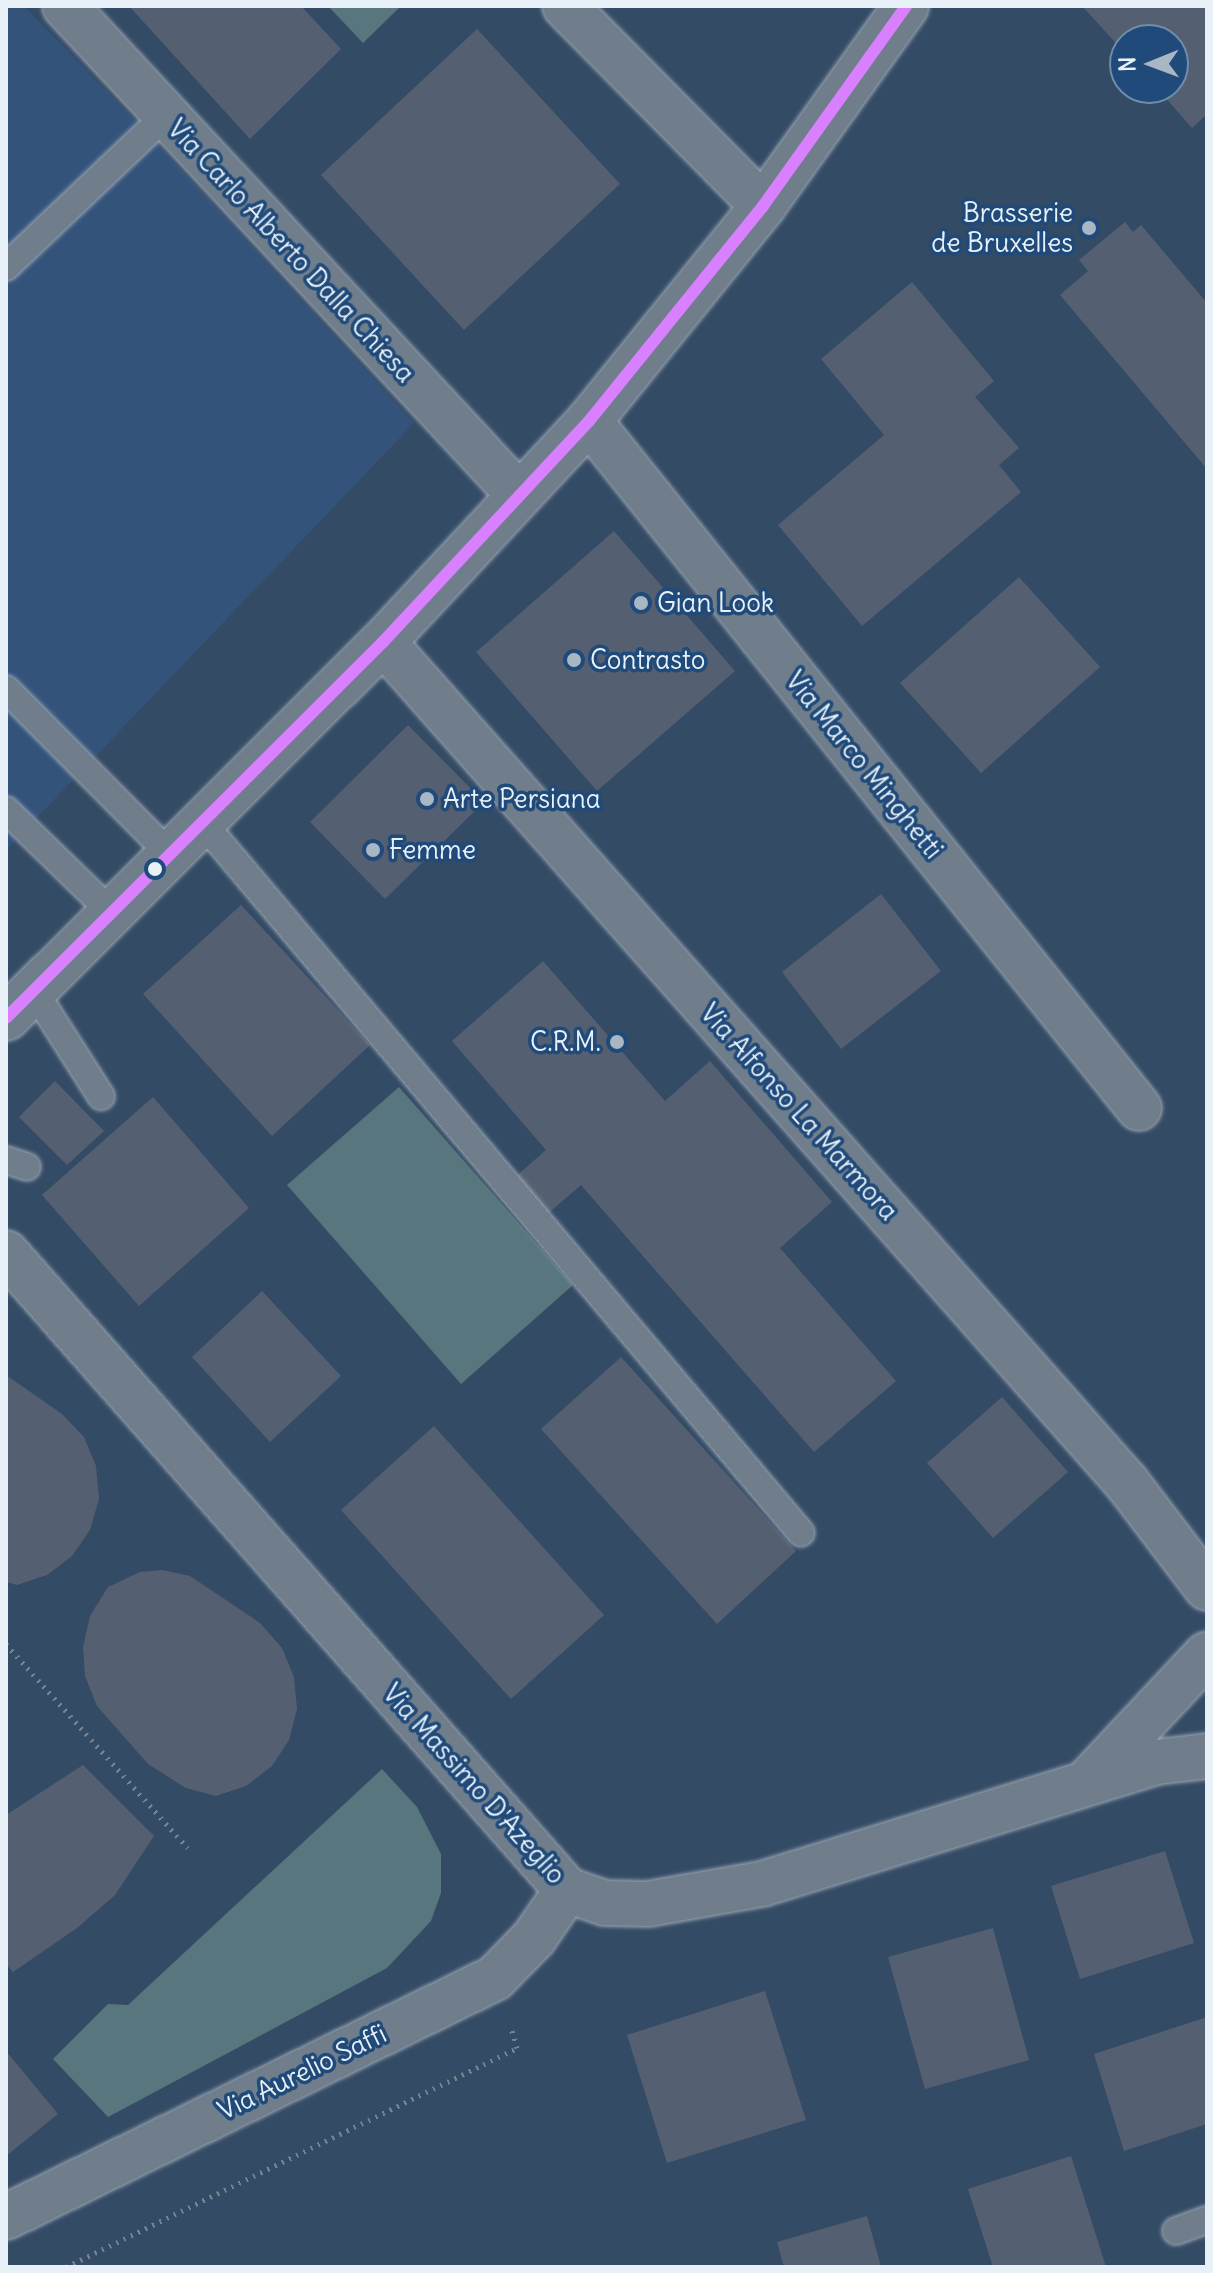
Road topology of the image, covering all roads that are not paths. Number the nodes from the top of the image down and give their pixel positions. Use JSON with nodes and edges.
{"nodes":[{"id":1,"x":65,"y":6,"type":"edge"},
{"id":2,"x":565,"y":6,"type":"edge"},
{"id":3,"x":906,"y":6,"type":"edge"},
{"id":4,"x":165,"y":116,"type":"junction"},
{"id":5,"x":763,"y":206,"type":"junction"},
{"id":6,"x":6,"y":267,"type":"edge"},
{"id":7,"x":589,"y":421,"type":"junction"},
{"id":8,"x":519,"y":495,"type":"junction"},
{"id":9,"x":383,"y":642,"type":"junction"},
{"id":10,"x":6,"y":689,"type":"edge"},
{"id":11,"x":6,"y":810,"type":"edge"},
{"id":12,"x":203,"y":823,"type":"junction"},
{"id":13,"x":171,"y":855,"type":"junction"},
{"id":14,"x":111,"y":912,"type":"junction"},
{"id":15,"x":20,"y":1004,"type":"edge"},
{"id":16,"x":101,"y":1096,"type":"dead end"},
{"id":17,"x":1139,"y":1108,"type":"dead end"},
{"id":18,"x":6,"y":1253,"type":"edge"},
{"id":19,"x":801,"y":1533,"type":"dead end"},
{"id":20,"x":1207,"y":1588,"type":"edge"},
{"id":21,"x":1207,"y":1654,"type":"edge"},
{"id":22,"x":1207,"y":1756,"type":"edge"},
{"id":23,"x":1085,"y":1784,"type":"junction"},
{"id":24,"x":567,"y":1890,"type":"junction"},
{"id":25,"x":6,"y":2217,"type":"edge"},
{"id":26,"x":1207,"y":2220,"type":"edge"},
{"id":27,"x":1176,"y":2231,"type":"dead end"}],
"edges":[{"from":1,"to":4,"type":"street","name":"Via Carlo Alberto Dalla Chiesa"},
{"from":2,"to":5,"type":"street"},
{"from":3,"to":5,"type":"street"},
{"from":4,"to":6,"type":"lane"},
{"from":4,"to":8,"type":"street","name":"Via Carlo Alberto Dalla Chiesa"},
{"from":5,"to":7,"type":"street"},
{"from":7,"to":8,"type":"street"},
{"from":7,"to":17,"type":"street","name":"Via Marco Minghetti"},
{"from":8,"to":9,"type":"street"},
{"from":9,"to":12,"type":"street"},
{"from":9,"to":20,"type":"street","name":"Via Alfonso La Marmora"},
{"from":10,"to":13,"type":"lane"},
{"from":11,"to":14,"type":"lane"},
{"from":12,"to":13,"type":"street"},
{"from":12,"to":19,"type":"lane"},
{"from":13,"to":14,"type":"street"},
{"from":14,"to":15,"type":"street"},
{"from":15,"to":16,"type":"lane"},
{"from":18,"to":24,"type":"street","name":"Via Massimo D'Azeglio"},
{"from":21,"to":23,"type":"street"},
{"from":22,"to":23,"type":"street","name":"Via Massimo D'Azeglio"},
{"from":23,"to":24,"type":"street","name":"Via Massimo D'Azeglio"},
{"from":24,"to":25,"type":"street","name":"Via Aurelio Saffi"},
{"from":26,"to":27,"type":"lane"}]}
